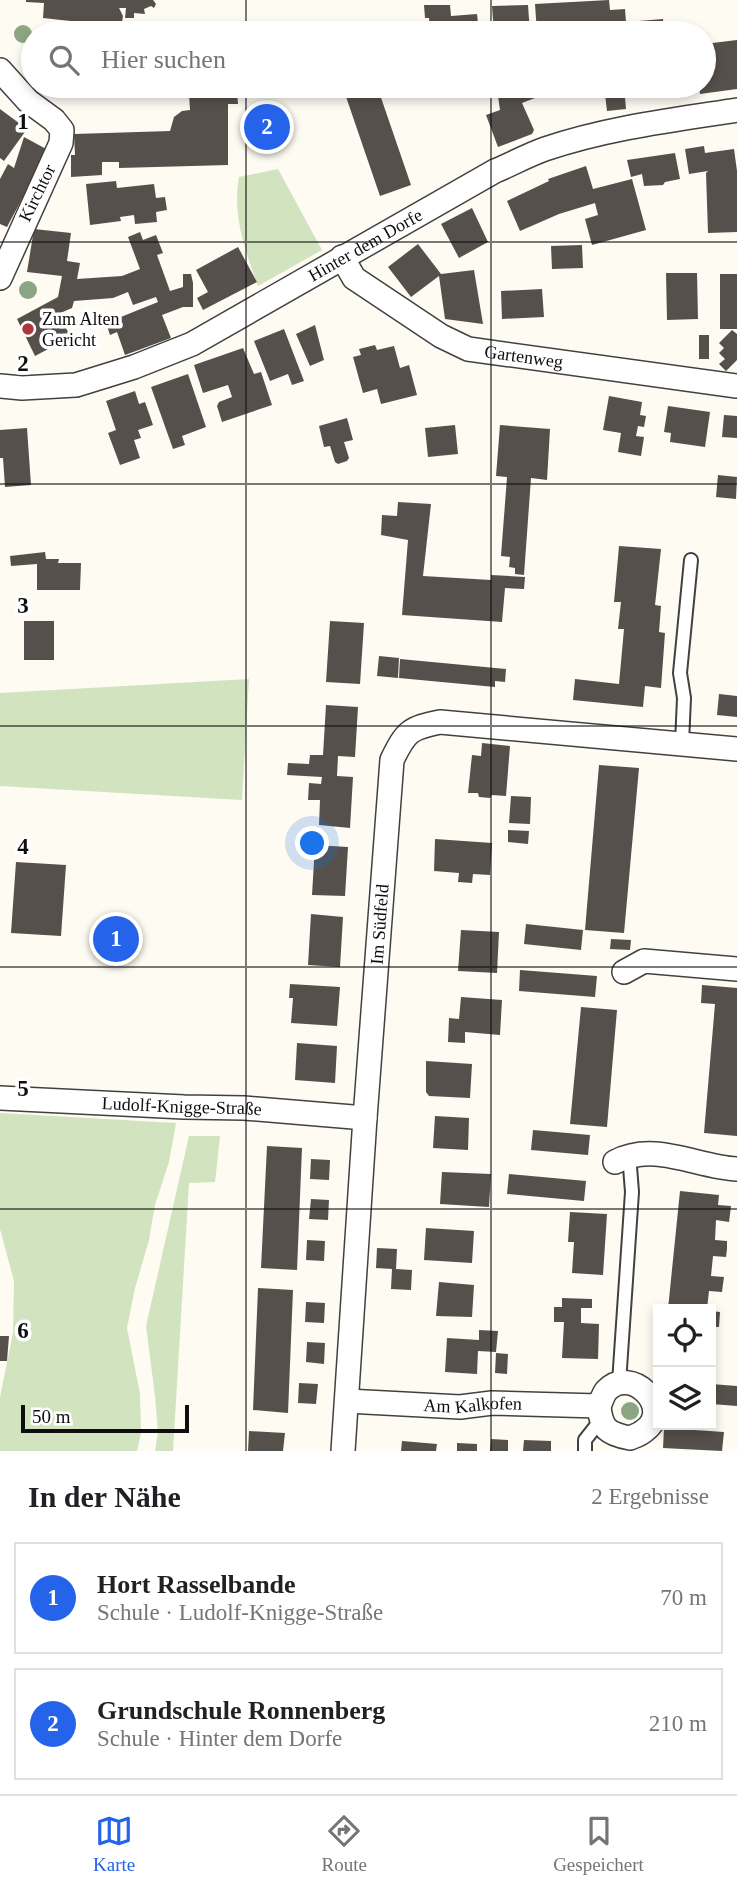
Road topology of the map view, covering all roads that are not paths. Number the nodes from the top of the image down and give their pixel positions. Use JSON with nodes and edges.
{"nodes":[{"id":1,"x":0,"y":70,"type":"edge"},
{"id":2,"x":21,"y":93,"type":"edge"},
{"id":3,"x":25,"y":98,"type":"edge"},
{"id":4,"x":737,"y":110,"type":"edge"},
{"id":5,"x":5,"y":254,"type":"edge"},
{"id":6,"x":342,"y":257,"type":"junction"},
{"id":7,"x":0,"y":278,"type":"edge"},
{"id":8,"x":0,"y":386,"type":"edge"},
{"id":9,"x":737,"y":386,"type":"edge"},
{"id":10,"x":691,"y":560,"type":"dead end"},
{"id":11,"x":682,"y":743,"type":"junction"},
{"id":12,"x":737,"y":749,"type":"edge"},
{"id":13,"x":737,"y":968,"type":"edge"},
{"id":14,"x":624,"y":972,"type":"dead end"},
{"id":15,"x":0,"y":1098,"type":"edge"},
{"id":16,"x":365,"y":1118,"type":"junction"},
{"id":17,"x":622,"y":1158,"type":"joint"},
{"id":18,"x":737,"y":1169,"type":"edge"},
{"id":19,"x":619,"y":1383,"type":"junction"},
{"id":20,"x":347,"y":1401,"type":"junction"},
{"id":21,"x":599,"y":1413,"type":"junction"},
{"id":22,"x":343,"y":1451,"type":"edge"},
{"id":23,"x":585,"y":1451,"type":"edge"}],
"edges":[{"from":1,"to":2,"type":"street","name":"Kirchtor"},
{"from":3,"to":5,"type":"street","name":"Kirchtor"},
{"from":4,"to":6,"type":"street","name":"Hinter dem Dorfe"},
{"from":5,"to":7,"type":"street","name":"Kirchtor"},
{"from":6,"to":8,"type":"street","name":"Hinter dem Dorfe"},
{"from":6,"to":9,"type":"street","name":"Gartenweg"},
{"from":10,"to":11,"type":"lane"},
{"from":11,"to":12,"type":"street","name":"Im Südfeld"},
{"from":11,"to":16,"type":"street","name":"Im Südfeld"},
{"from":13,"to":14,"type":"street"},
{"from":15,"to":16,"type":"street","name":"Ludolf-Knigge-Straße"},
{"from":16,"to":20,"type":"street","name":"Im Südfeld"},
{"from":17,"to":18,"type":"street"},
{"from":17,"to":19,"type":"lane"},
{"from":19,"to":21,"type":"street"},
{"from":19,"to":21,"type":"street","name":"Am Kalkofen"},
{"from":20,"to":21,"type":"street","name":"Am Kalkofen"},
{"from":20,"to":22,"type":"street","name":"Im Südfeld"},
{"from":21,"to":23,"type":"lane"}]}
